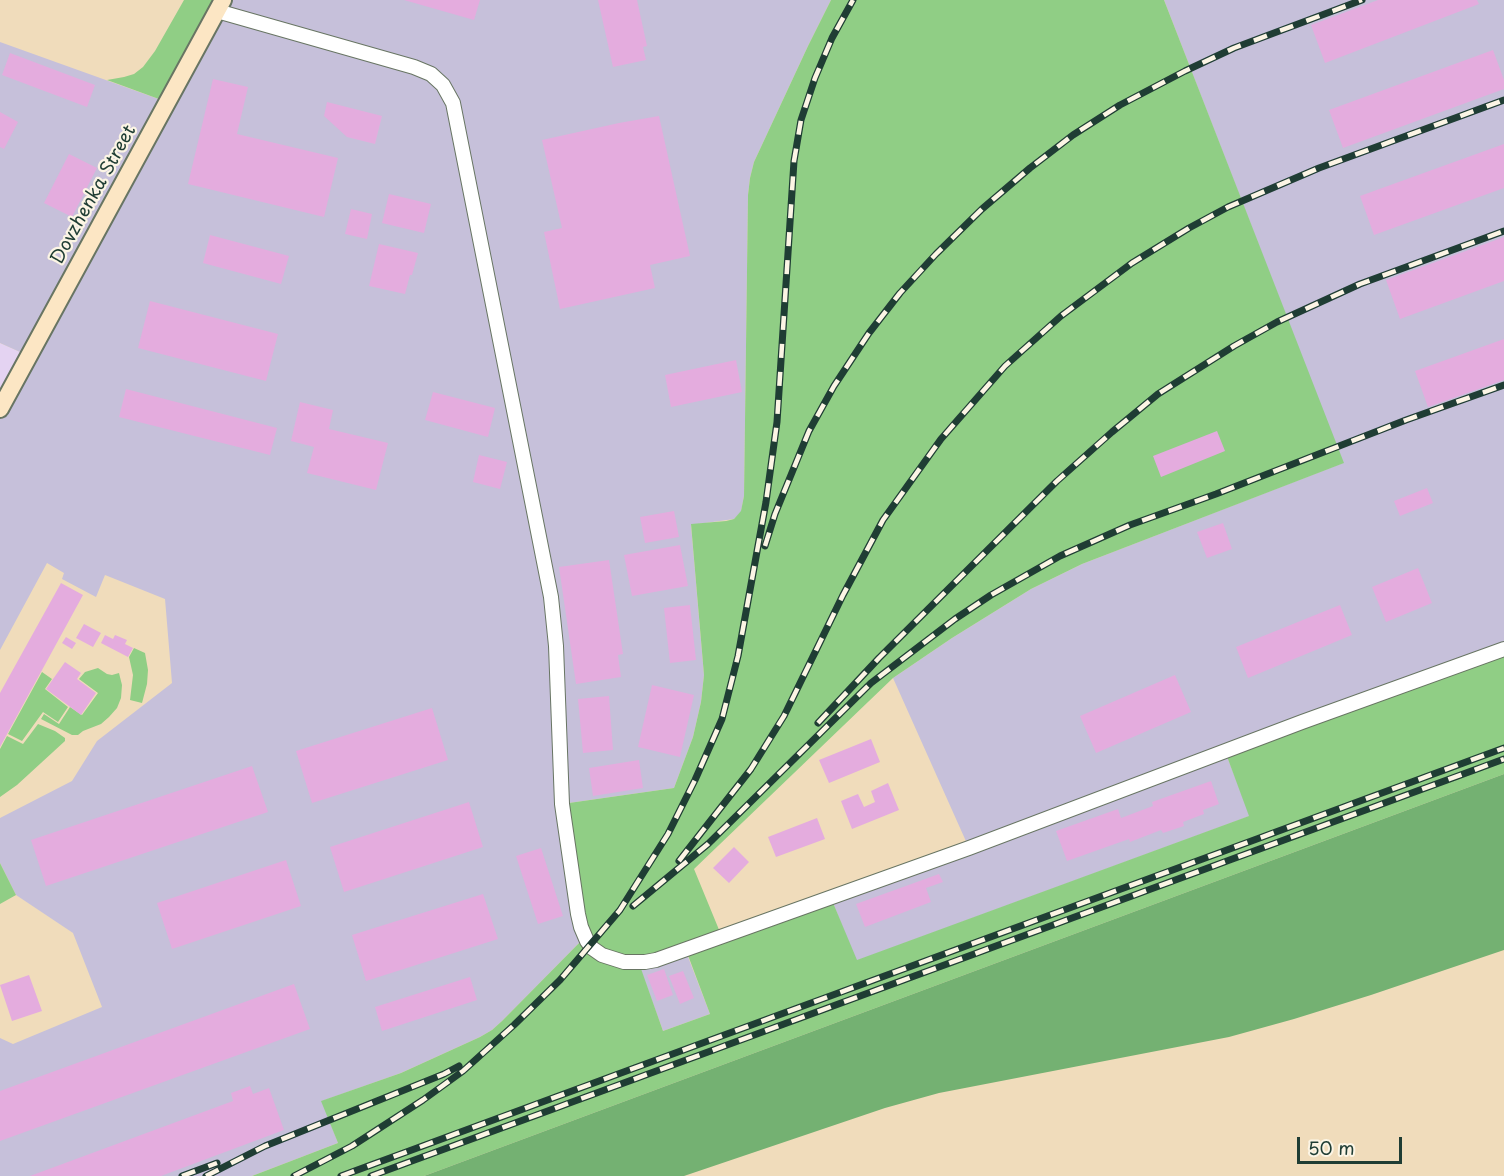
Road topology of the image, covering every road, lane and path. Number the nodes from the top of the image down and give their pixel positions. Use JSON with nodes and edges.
{"nodes":[{"id":1,"x":220,"y":6,"type":"edge"},
{"id":2,"x":0,"y":409,"type":"edge"},
{"id":3,"x":1504,"y":649,"type":"edge"}],
"edges":[{"from":1,"to":2,"type":"main road","name":"Dovzhenka Street"},
{"from":1,"to":3,"type":"street"}]}
